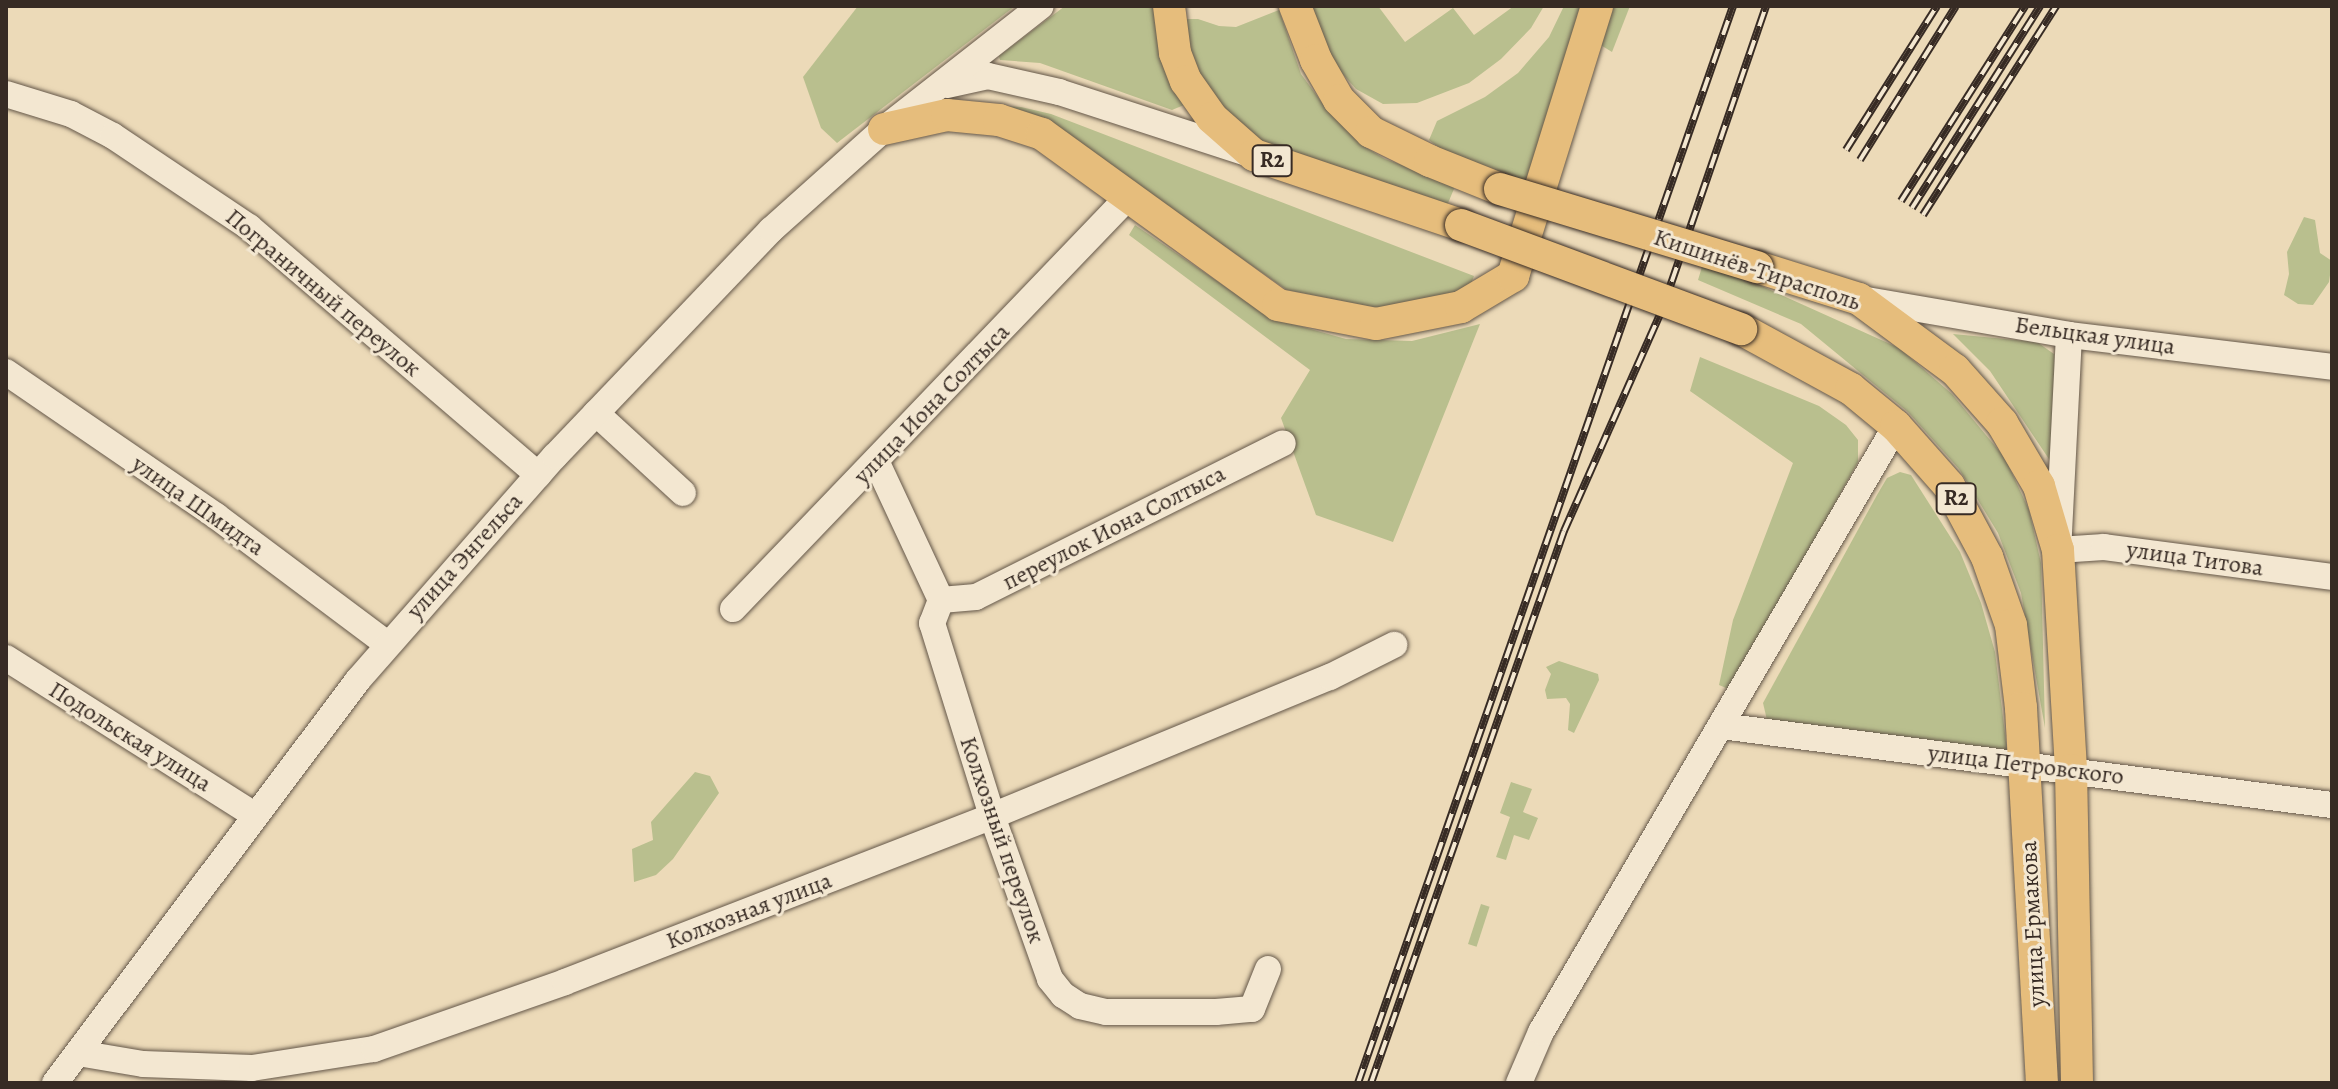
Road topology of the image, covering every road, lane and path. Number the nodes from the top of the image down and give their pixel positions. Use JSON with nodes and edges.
{"nodes":[{"id":1,"x":1041,"y":6,"type":"edge"},
{"id":2,"x":1169,"y":6,"type":"edge"},
{"id":3,"x":1295,"y":6,"type":"edge"},
{"id":4,"x":1597,"y":6,"type":"edge"},
{"id":5,"x":939,"y":87,"type":"junction"},
{"id":6,"x":6,"y":94,"type":"edge"},
{"id":7,"x":884,"y":129,"type":"junction"},
{"id":8,"x":1254,"y":155,"type":"junction"},
{"id":9,"x":1129,"y":196,"type":"junction"},
{"id":10,"x":1859,"y":299,"type":"junction"},
{"id":11,"x":2069,"y":335,"type":"junction"},
{"id":12,"x":2332,"y":367,"type":"edge"},
{"id":13,"x":6,"y":372,"type":"edge"},
{"id":14,"x":596,"y":413,"type":"junction"},
{"id":15,"x":1896,"y":426,"type":"junction"},
{"id":16,"x":1283,"y":443,"type":"dead end"},
{"id":17,"x":877,"y":463,"type":"junction"},
{"id":18,"x":538,"y":475,"type":"junction"},
{"id":19,"x":683,"y":493,"type":"dead end"},
{"id":20,"x":2058,"y":550,"type":"junction"},
{"id":21,"x":2332,"y":577,"type":"edge"},
{"id":22,"x":941,"y":600,"type":"junction"},
{"id":23,"x":733,"y":609,"type":"dead end"},
{"id":24,"x":387,"y":644,"type":"junction"},
{"id":25,"x":1394,"y":645,"type":"dead end"},
{"id":26,"x":6,"y":658,"type":"edge"},
{"id":27,"x":1721,"y":726,"type":"junction"},
{"id":28,"x":2024,"y":764,"type":"junction"},
{"id":29,"x":2071,"y":770,"type":"junction"},
{"id":30,"x":2332,"y":805,"type":"edge"},
{"id":31,"x":254,"y":815,"type":"junction"},
{"id":32,"x":992,"y":816,"type":"junction"},
{"id":33,"x":1268,"y":969,"type":"dead end"},
{"id":34,"x":78,"y":1053,"type":"junction"},
{"id":35,"x":55,"y":1083,"type":"edge"},
{"id":36,"x":1519,"y":1083,"type":"edge"},
{"id":37,"x":2042,"y":1083,"type":"edge"},
{"id":38,"x":2077,"y":1083,"type":"edge"}],
"edges":[{"from":1,"to":5,"type":"street","name":"улица Энгельса"},
{"from":2,"to":8,"type":"main road","number":"R2"},
{"from":3,"to":10,"type":"main road","name":"Кишинёв-Тирасполь","bridge":true},
{"from":4,"to":9,"type":"main road"},
{"from":5,"to":7,"type":"street","name":"улица Энгельса"},
{"from":5,"to":8,"type":"street"},
{"from":6,"to":18,"type":"street","name":"Пограничный переулок"},
{"from":7,"to":9,"type":"main road"},
{"from":7,"to":14,"type":"street","name":"улица Энгельса"},
{"from":8,"to":15,"type":"main road","number":"R2","bridge":true},
{"from":9,"to":17,"type":"street","name":"улица Иона Солтыса"},
{"from":10,"to":11,"type":"street","name":"Бельцкая улица"},
{"from":10,"to":20,"type":"main road","name":"Кишинёв-Тирасполь"},
{"from":11,"to":12,"type":"street","name":"Бельцкая улица"},
{"from":11,"to":20,"type":"street"},
{"from":13,"to":24,"type":"street","name":"улица Шмидта"},
{"from":14,"to":18,"type":"street","name":"улица Энгельса"},
{"from":14,"to":19,"type":"street"},
{"from":15,"to":27,"type":"street"},
{"from":15,"to":28,"type":"main road","number":"R2"},
{"from":16,"to":22,"type":"street","name":"переулок Иона Солтыса"},
{"from":17,"to":22,"type":"street"},
{"from":17,"to":23,"type":"street","name":"улица Иона Солтыса"},
{"from":18,"to":24,"type":"street","name":"улица Энгельса"},
{"from":20,"to":21,"type":"street","name":"улица Титова"},
{"from":20,"to":29,"type":"main road","name":"Кишинёв-Тирасполь"},
{"from":22,"to":32,"type":"street","name":"Колхозный переулок"},
{"from":24,"to":31,"type":"street","name":"улица Энгельса"},
{"from":25,"to":32,"type":"street","name":"Колхозная улица"},
{"from":26,"to":31,"type":"street","name":"Подольская улица"},
{"from":27,"to":28,"type":"street","name":"улица Петровского"},
{"from":27,"to":36,"type":"street"},
{"from":28,"to":29,"type":"street","name":"улица Петровского"},
{"from":28,"to":37,"type":"main road","name":"улица Ермакова","number":"R2"},
{"from":29,"to":30,"type":"street","name":"улица Петровского"},
{"from":29,"to":38,"type":"main road","name":"улица Ермакова"},
{"from":31,"to":34,"type":"street","name":"улица Энгельса"},
{"from":32,"to":33,"type":"street","name":"Колхозный переулок"},
{"from":32,"to":34,"type":"street","name":"Колхозная улица"},
{"from":34,"to":35,"type":"street","name":"улица Энгельса"}]}
